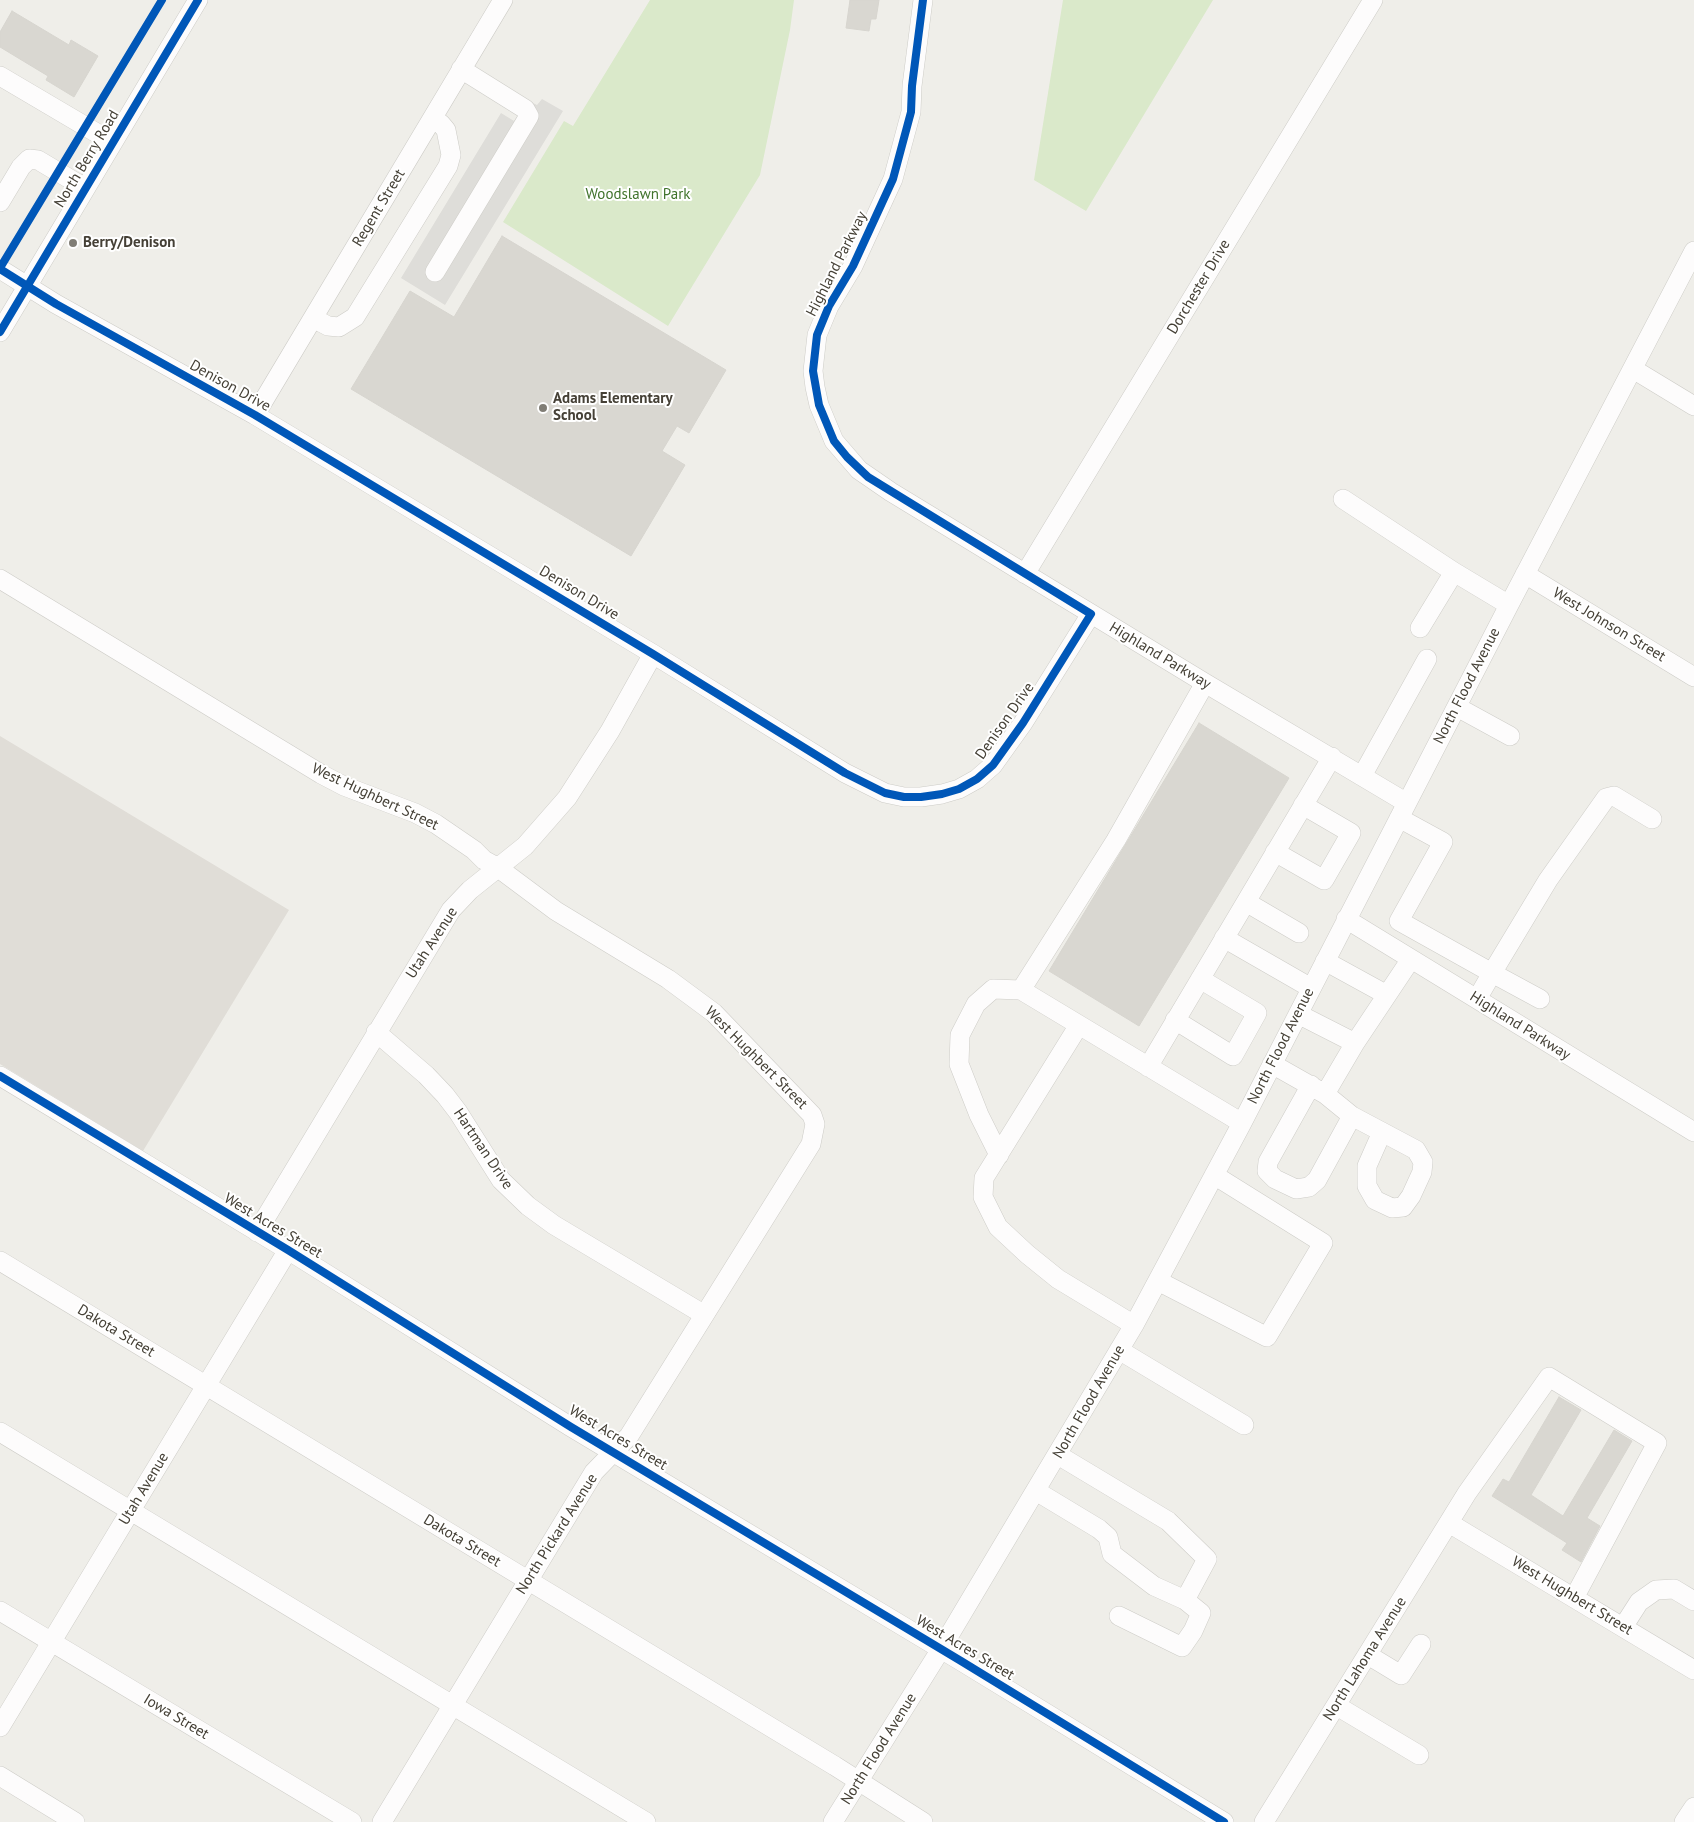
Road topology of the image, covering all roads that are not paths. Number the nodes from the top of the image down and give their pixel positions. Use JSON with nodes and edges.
{"nodes":[{"id":1,"x":198,"y":0,"type":"edge"},
{"id":2,"x":503,"y":0,"type":"edge"},
{"id":3,"x":923,"y":0,"type":"edge"},
{"id":4,"x":1373,"y":0,"type":"edge"},
{"id":5,"x":462,"y":69,"type":"junction"},
{"id":6,"x":0,"y":76,"type":"edge"},
{"id":7,"x":433,"y":118,"type":"junction"},
{"id":8,"x":112,"y":142,"type":"junction"},
{"id":9,"x":85,"y":188,"type":"junction"},
{"id":10,"x":0,"y":202,"type":"edge"},
{"id":11,"x":1694,"y":251,"type":"edge"},
{"id":12,"x":0,"y":270,"type":"edge"},
{"id":13,"x":435,"y":272,"type":"dead end"},
{"id":14,"x":27,"y":286,"type":"junction"},
{"id":15,"x":313,"y":318,"type":"junction"},
{"id":16,"x":0,"y":330,"type":"edge"},
{"id":17,"x":1633,"y":369,"type":"junction"},
{"id":18,"x":1694,"y":406,"type":"edge"},
{"id":19,"x":254,"y":415,"type":"junction"},
{"id":20,"x":1343,"y":499,"type":"dead end"},
{"id":21,"x":1454,"y":572,"type":"junction"},
{"id":22,"x":1025,"y":574,"type":"junction"},
{"id":23,"x":1525,"y":574,"type":"junction"},
{"id":24,"x":0,"y":579,"type":"edge"},
{"id":25,"x":1509,"y":604,"type":"junction"},
{"id":26,"x":1091,"y":614,"type":"junction"},
{"id":27,"x":1420,"y":628,"type":"dead end"},
{"id":28,"x":653,"y":654,"type":"junction"},
{"id":29,"x":1427,"y":659,"type":"dead end"},
{"id":30,"x":1694,"y":677,"type":"edge"},
{"id":31,"x":1204,"y":683,"type":"junction"},
{"id":32,"x":1457,"y":707,"type":"junction"},
{"id":33,"x":1510,"y":736,"type":"dead end"},
{"id":34,"x":1332,"y":757,"type":"junction"},
{"id":35,"x":1362,"y":776,"type":"junction"},
{"id":36,"x":1303,"y":805,"type":"junction"},
{"id":37,"x":1403,"y":810,"type":"junction"},
{"id":38,"x":1652,"y":818,"type":"dead end"},
{"id":39,"x":1275,"y":852,"type":"junction"},
{"id":40,"x":497,"y":867,"type":"junction"},
{"id":41,"x":1246,"y":902,"type":"junction"},
{"id":42,"x":1346,"y":919,"type":"junction"},
{"id":43,"x":1299,"y":934,"type":"dead end"},
{"id":44,"x":1224,"y":938,"type":"junction"},
{"id":45,"x":1411,"y":958,"type":"junction"},
{"id":46,"x":1325,"y":961,"type":"junction"},
{"id":47,"x":1492,"y":973,"type":"junction"},
{"id":48,"x":1200,"y":979,"type":"junction"},
{"id":49,"x":1311,"y":988,"type":"junction"},
{"id":50,"x":1021,"y":990,"type":"junction"},
{"id":51,"x":1386,"y":995,"type":"junction"},
{"id":52,"x":1477,"y":999,"type":"junction"},
{"id":53,"x":1540,"y":999,"type":"dead end"},
{"id":54,"x":1298,"y":1014,"type":"junction"},
{"id":55,"x":1175,"y":1020,"type":"junction"},
{"id":56,"x":1080,"y":1026,"type":"junction"},
{"id":57,"x":376,"y":1032,"type":"junction"},
{"id":58,"x":1355,"y":1043,"type":"junction"},
{"id":59,"x":1272,"y":1064,"type":"junction"},
{"id":60,"x":1148,"y":1067,"type":"junction"},
{"id":61,"x":0,"y":1076,"type":"edge"},
{"id":62,"x":1318,"y":1089,"type":"junction"},
{"id":63,"x":1352,"y":1116,"type":"junction"},
{"id":64,"x":1242,"y":1123,"type":"junction"},
{"id":65,"x":814,"y":1124,"type":"joint"},
{"id":66,"x":1382,"y":1132,"type":"dead end"},
{"id":67,"x":1694,"y":1132,"type":"edge"},
{"id":68,"x":999,"y":1155,"type":"junction"},
{"id":69,"x":1214,"y":1175,"type":"junction"},
{"id":70,"x":257,"y":1232,"type":"junction"},
{"id":71,"x":288,"y":1250,"type":"junction"},
{"id":72,"x":0,"y":1261,"type":"edge"},
{"id":73,"x":1158,"y":1281,"type":"junction"},
{"id":74,"x":704,"y":1314,"type":"junction"},
{"id":75,"x":1134,"y":1325,"type":"junction"},
{"id":76,"x":1119,"y":1350,"type":"junction"},
{"id":77,"x":206,"y":1386,"type":"junction"},
{"id":78,"x":1244,"y":1425,"type":"dead end"},
{"id":79,"x":0,"y":1432,"type":"edge"},
{"id":80,"x":614,"y":1452,"type":"junction"},
{"id":81,"x":1058,"y":1455,"type":"junction"},
{"id":82,"x":1036,"y":1491,"type":"junction"},
{"id":83,"x":130,"y":1511,"type":"junction"},
{"id":84,"x":1449,"y":1523,"type":"junction"},
{"id":85,"x":528,"y":1580,"type":"junction"},
{"id":86,"x":1574,"y":1598,"type":"junction"},
{"id":87,"x":1185,"y":1600,"type":"junction"},
{"id":88,"x":1694,"y":1601,"type":"edge"},
{"id":89,"x":0,"y":1611,"type":"edge"},
{"id":90,"x":1119,"y":1616,"type":"dead end"},
{"id":91,"x":1623,"y":1627,"type":"junction"},
{"id":92,"x":51,"y":1642,"type":"junction"},
{"id":93,"x":1421,"y":1644,"type":"dead end"},
{"id":94,"x":941,"y":1649,"type":"junction"},
{"id":95,"x":1368,"y":1655,"type":"junction"},
{"id":96,"x":1693,"y":1666,"type":"edge"},
{"id":97,"x":453,"y":1704,"type":"junction"},
{"id":98,"x":1337,"y":1706,"type":"junction"},
{"id":99,"x":0,"y":1727,"type":"edge"},
{"id":100,"x":1419,"y":1755,"type":"dead end"},
{"id":101,"x":0,"y":1776,"type":"edge"},
{"id":102,"x":858,"y":1781,"type":"junction"},
{"id":103,"x":1694,"y":1807,"type":"edge"},
{"id":104,"x":75,"y":1822,"type":"edge"},
{"id":105,"x":352,"y":1822,"type":"edge"},
{"id":106,"x":382,"y":1822,"type":"edge"},
{"id":107,"x":646,"y":1822,"type":"edge"},
{"id":108,"x":833,"y":1822,"type":"edge"},
{"id":109,"x":923,"y":1822,"type":"edge"},
{"id":110,"x":1224,"y":1822,"type":"edge"},
{"id":111,"x":1264,"y":1822,"type":"edge"},
{"id":112,"x":1684,"y":1822,"type":"edge"}],
"edges":[{"from":1,"to":8,"type":"street","name":"North Berry Road"},
{"from":2,"to":5,"type":"street","name":"Regent Street"},
{"from":3,"to":22,"type":"street","name":"Highland Parkway"},
{"from":4,"to":22,"type":"street","name":"Dorchester Drive"},
{"from":5,"to":7,"type":"street","name":"Regent Street"},
{"from":5,"to":13,"type":"street"},
{"from":6,"to":8,"type":"street"},
{"from":7,"to":15,"type":"street","name":"Regent Street"},
{"from":7,"to":15,"type":"street"},
{"from":8,"to":9,"type":"street","name":"North Berry Road"},
{"from":9,"to":10,"type":"street"},
{"from":9,"to":14,"type":"street","name":"North Berry Road"},
{"from":11,"to":17,"type":"street","name":"North Flood Avenue"},
{"from":12,"to":14,"type":"street","name":"Denison Drive"},
{"from":14,"to":16,"type":"street","name":"North Berry Road"},
{"from":14,"to":19,"type":"street","name":"Denison Drive"},
{"from":15,"to":19,"type":"street","name":"Regent Street"},
{"from":17,"to":18,"type":"street"},
{"from":17,"to":23,"type":"street","name":"North Flood Avenue"},
{"from":19,"to":28,"type":"street","name":"Denison Drive"},
{"from":20,"to":21,"type":"street"},
{"from":21,"to":25,"type":"street"},
{"from":21,"to":27,"type":"street"},
{"from":22,"to":26,"type":"street","name":"Highland Parkway"},
{"from":23,"to":25,"type":"street","name":"North Flood Avenue"},
{"from":23,"to":30,"type":"street","name":"West Johnson Street"},
{"from":24,"to":40,"type":"street","name":"West Hughbert Street"},
{"from":25,"to":32,"type":"street","name":"North Flood Avenue"},
{"from":26,"to":28,"type":"street","name":"Denison Drive"},
{"from":26,"to":31,"type":"street","name":"Highland Parkway"},
{"from":28,"to":40,"type":"street","name":"Utah Avenue"},
{"from":29,"to":35,"type":"street"},
{"from":31,"to":34,"type":"street","name":"Highland Parkway"},
{"from":31,"to":50,"type":"street"},
{"from":32,"to":33,"type":"street"},
{"from":32,"to":37,"type":"street","name":"North Flood Avenue"},
{"from":34,"to":35,"type":"street","name":"Highland Parkway"},
{"from":34,"to":36,"type":"street"},
{"from":35,"to":37,"type":"street","name":"Highland Parkway"},
{"from":36,"to":39,"type":"street"},
{"from":36,"to":39,"type":"street"},
{"from":37,"to":42,"type":"street","name":"North Flood Avenue"},
{"from":37,"to":47,"type":"street","name":"Highland Parkway"},
{"from":38,"to":47,"type":"street"},
{"from":39,"to":41,"type":"street"},
{"from":40,"to":57,"type":"street","name":"Utah Avenue"},
{"from":40,"to":65,"type":"street","name":"West Hughbert Street"},
{"from":41,"to":43,"type":"street"},
{"from":41,"to":44,"type":"street"},
{"from":42,"to":45,"type":"street","name":"Highland Parkway"},
{"from":42,"to":46,"type":"street","name":"North Flood Avenue"},
{"from":44,"to":48,"type":"street"},
{"from":44,"to":49,"type":"street"},
{"from":45,"to":51,"type":"street"},
{"from":45,"to":52,"type":"street","name":"Highland Parkway"},
{"from":46,"to":49,"type":"street","name":"North Flood Avenue"},
{"from":46,"to":51,"type":"street"},
{"from":47,"to":52,"type":"street"},
{"from":47,"to":53,"type":"street"},
{"from":48,"to":55,"type":"street"},
{"from":48,"to":55,"type":"street"},
{"from":49,"to":54,"type":"street","name":"North Flood Avenue"},
{"from":50,"to":56,"type":"street"},
{"from":50,"to":68,"type":"street"},
{"from":51,"to":58,"type":"street"},
{"from":52,"to":67,"type":"street","name":"Highland Parkway"},
{"from":54,"to":58,"type":"street"},
{"from":54,"to":59,"type":"street","name":"North Flood Avenue"},
{"from":55,"to":60,"type":"street"},
{"from":56,"to":60,"type":"street"},
{"from":56,"to":68,"type":"street"},
{"from":57,"to":70,"type":"street","name":"Utah Avenue"},
{"from":57,"to":74,"type":"street","name":"Hartman Drive"},
{"from":58,"to":62,"type":"street"},
{"from":59,"to":62,"type":"street"},
{"from":59,"to":64,"type":"street","name":"North Flood Avenue"},
{"from":60,"to":64,"type":"street"},
{"from":61,"to":70,"type":"street","name":"West Acres Street"},
{"from":62,"to":63,"type":"street"},
{"from":62,"to":63,"type":"street"},
{"from":63,"to":66,"type":"street"},
{"from":64,"to":69,"type":"street","name":"North Flood Avenue"},
{"from":65,"to":74,"type":"street","name":"North Pickard Avenue"},
{"from":68,"to":75,"type":"street"},
{"from":69,"to":73,"type":"street","name":"North Flood Avenue"},
{"from":69,"to":73,"type":"street"},
{"from":70,"to":71,"type":"street","name":"West Acres Street"},
{"from":71,"to":77,"type":"street","name":"Utah Avenue"},
{"from":71,"to":80,"type":"street","name":"West Acres Street"},
{"from":72,"to":77,"type":"street","name":"Dakota Street"},
{"from":73,"to":75,"type":"street","name":"North Flood Avenue"},
{"from":74,"to":80,"type":"street","name":"North Pickard Avenue"},
{"from":75,"to":76,"type":"street","name":"North Flood Avenue"},
{"from":76,"to":78,"type":"street"},
{"from":76,"to":81,"type":"street","name":"North Flood Avenue"},
{"from":77,"to":83,"type":"street","name":"Utah Avenue"},
{"from":77,"to":85,"type":"street","name":"Dakota Street"},
{"from":79,"to":83,"type":"street"},
{"from":80,"to":85,"type":"street","name":"North Pickard Avenue"},
{"from":80,"to":94,"type":"street","name":"West Acres Street"},
{"from":81,"to":82,"type":"street","name":"North Flood Avenue"},
{"from":81,"to":87,"type":"street"},
{"from":82,"to":87,"type":"street"},
{"from":82,"to":94,"type":"street","name":"North Flood Avenue"},
{"from":83,"to":92,"type":"street","name":"Utah Avenue"},
{"from":83,"to":97,"type":"street"},
{"from":84,"to":86,"type":"street","name":"West Hughbert Street"},
{"from":84,"to":86,"type":"street","name":"North Lahoma Avenue"},
{"from":84,"to":95,"type":"street","name":"North Lahoma Avenue"},
{"from":85,"to":97,"type":"street","name":"North Pickard Avenue"},
{"from":85,"to":102,"type":"street","name":"Dakota Street"},
{"from":86,"to":91,"type":"street","name":"West Hughbert Street"},
{"from":87,"to":90,"type":"street"},
{"from":88,"to":91,"type":"street"},
{"from":89,"to":92,"type":"street","name":"Iowa Street"},
{"from":91,"to":96,"type":"street","name":"West Hughbert Street"},
{"from":92,"to":99,"type":"street","name":"Utah Avenue"},
{"from":92,"to":105,"type":"street","name":"Iowa Street"},
{"from":93,"to":95,"type":"street"},
{"from":94,"to":102,"type":"street","name":"North Flood Avenue"},
{"from":94,"to":110,"type":"street","name":"West Acres Street"},
{"from":95,"to":98,"type":"street","name":"North Lahoma Avenue"},
{"from":97,"to":106,"type":"street","name":"North Pickard Avenue"},
{"from":97,"to":107,"type":"street"},
{"from":98,"to":100,"type":"street"},
{"from":98,"to":111,"type":"street","name":"North Lahoma Avenue"},
{"from":101,"to":104,"type":"street"},
{"from":102,"to":108,"type":"street","name":"North Flood Avenue"},
{"from":102,"to":109,"type":"street","name":"Dakota Street"},
{"from":103,"to":112,"type":"street"}]}
